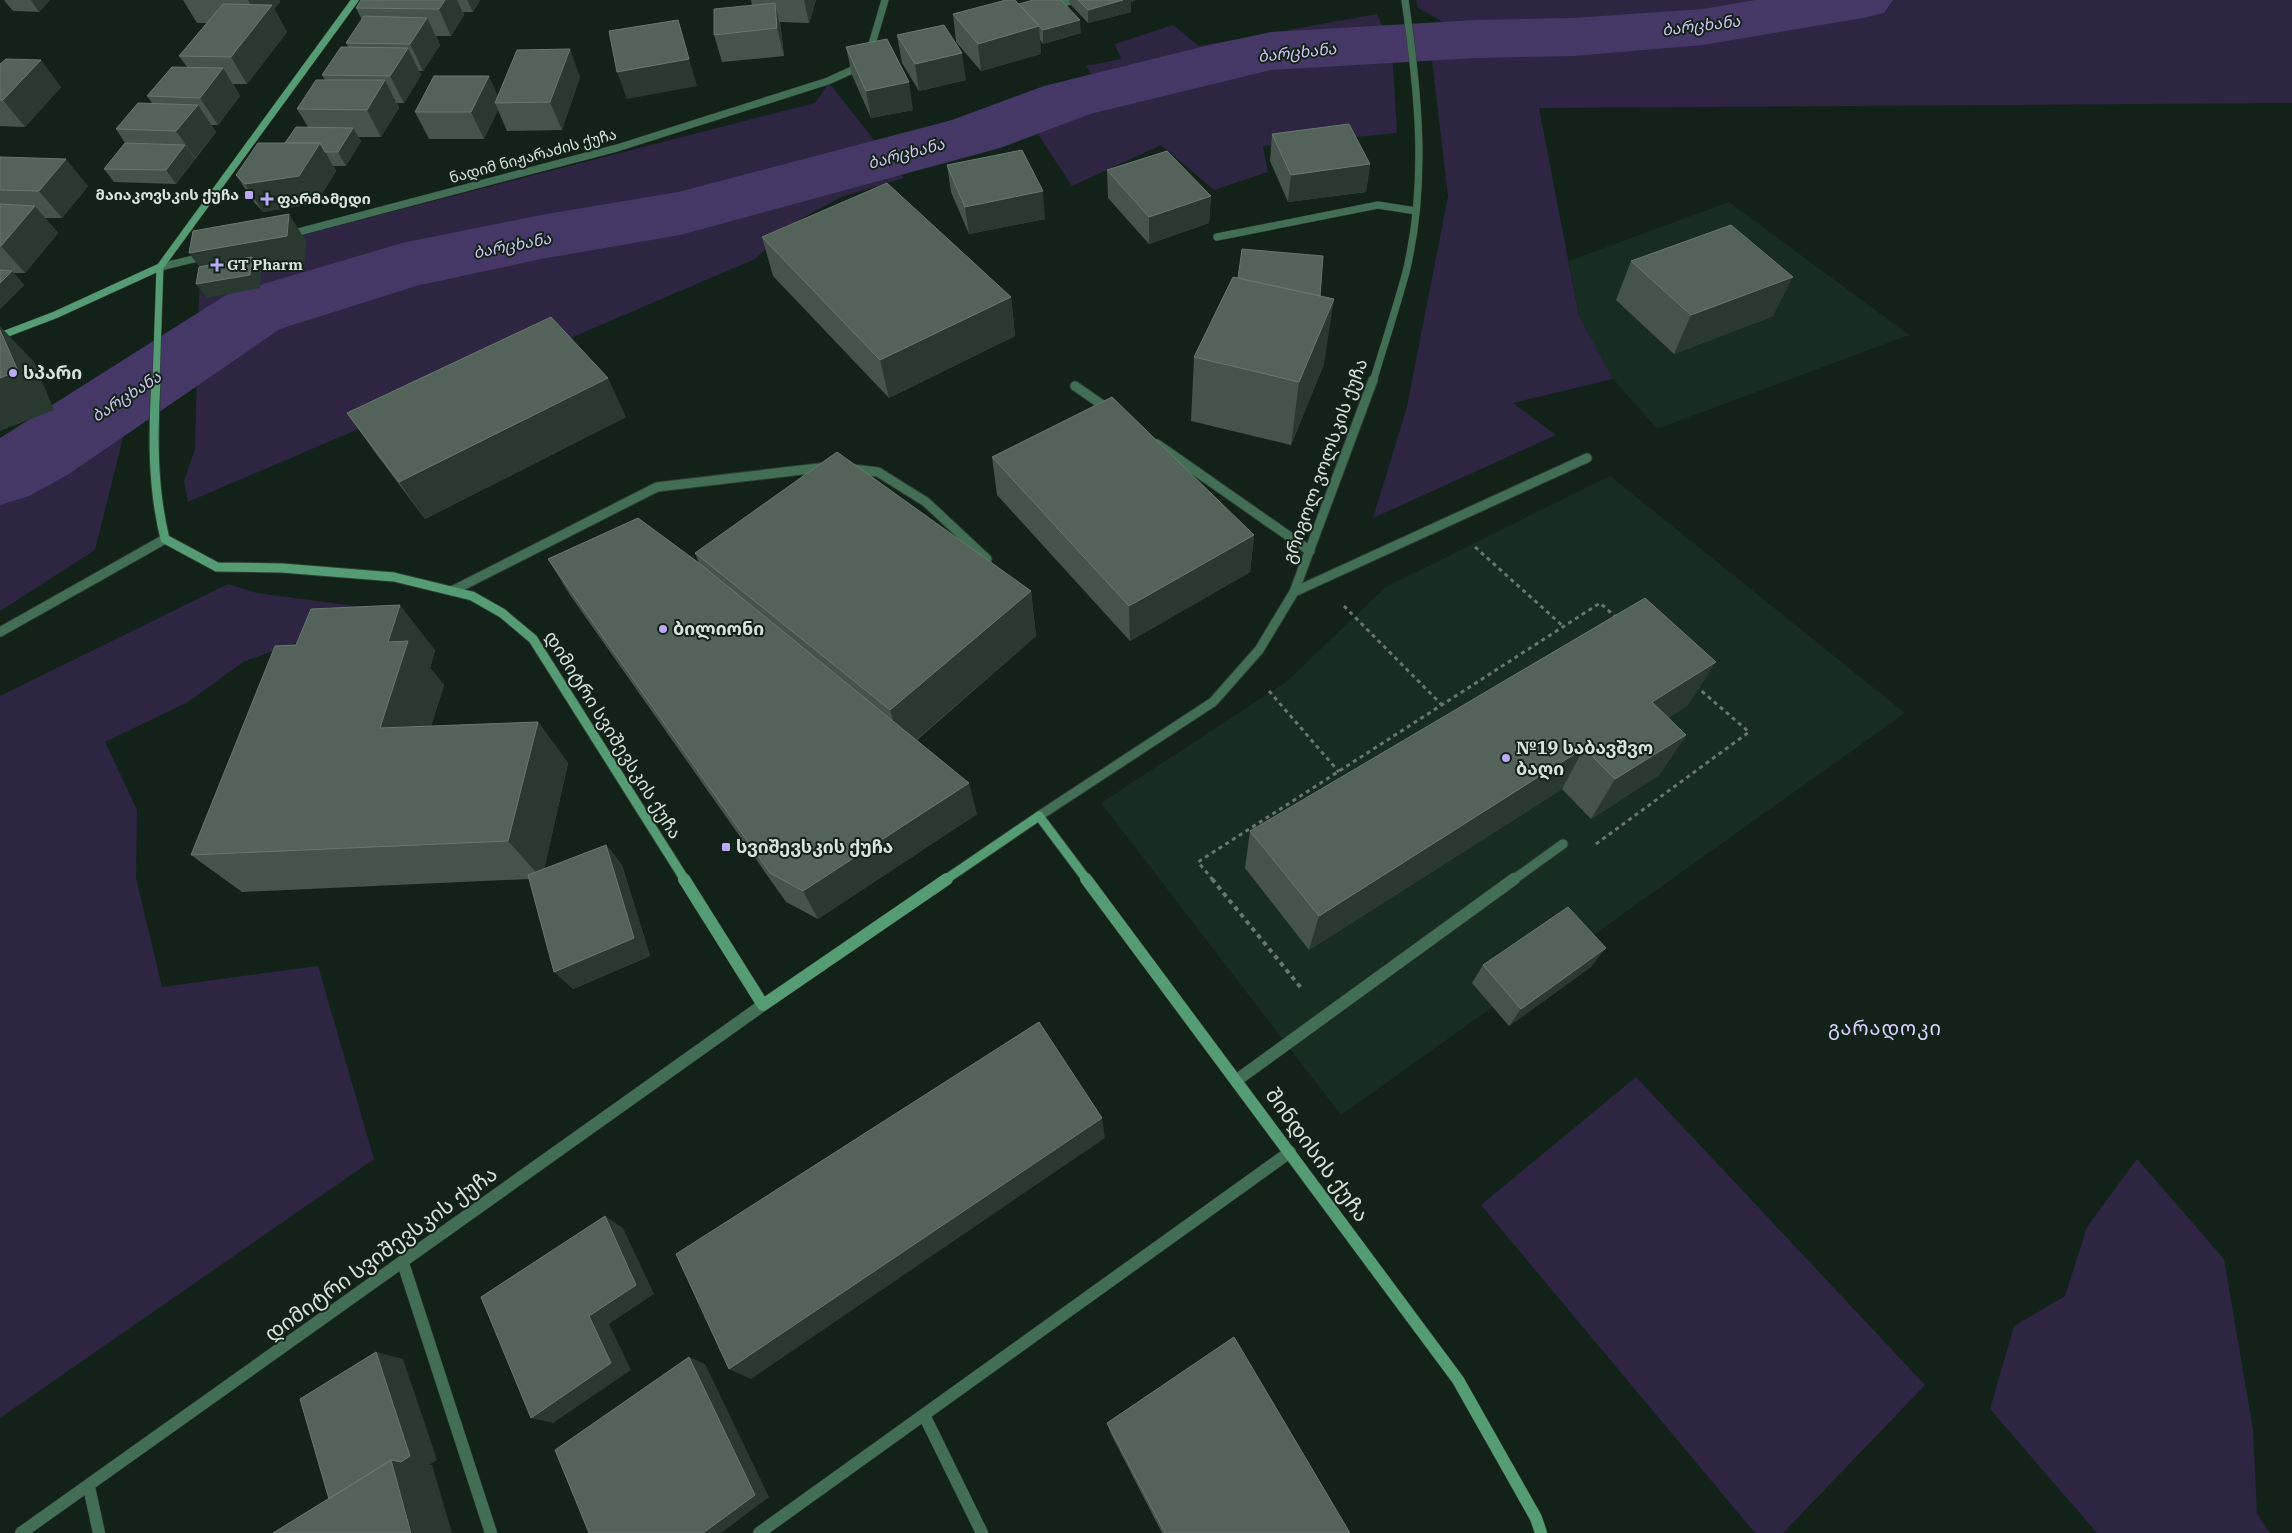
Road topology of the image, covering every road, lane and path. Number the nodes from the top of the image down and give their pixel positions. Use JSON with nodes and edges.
{"nodes":[{"id":1,"x":355,"y":0,"type":"edge"},
{"id":2,"x":884,"y":0,"type":"edge"},
{"id":3,"x":1074,"y":0,"type":"edge"},
{"id":4,"x":1406,"y":3,"type":"edge"},
{"id":5,"x":1046,"y":9,"type":"edge"},
{"id":6,"x":1416,"y":211,"type":"junction"},
{"id":7,"x":275,"y":238,"type":"edge"},
{"id":8,"x":1217,"y":238,"type":"dead end"},
{"id":9,"x":218,"y":252,"type":"edge"},
{"id":10,"x":160,"y":267,"type":"junction"},
{"id":11,"x":0,"y":336,"type":"edge"},
{"id":12,"x":1074,"y":386,"type":"dead end"},
{"id":13,"x":1115,"y":414,"type":"edge"},
{"id":14,"x":1148,"y":437,"type":"edge"},
{"id":15,"x":1587,"y":458,"type":"dead end"},
{"id":16,"x":1447,"y":522,"type":"junction"},
{"id":17,"x":165,"y":539,"type":"junction"},
{"id":18,"x":1310,"y":550,"type":"junction"},
{"id":19,"x":987,"y":559,"type":"edge"},
{"id":20,"x":1319,"y":580,"type":"junction"},
{"id":21,"x":452,"y":591,"type":"junction"},
{"id":22,"x":1294,"y":592,"type":"junction"},
{"id":23,"x":1622,"y":623,"type":"edge"},
{"id":24,"x":1564,"y":627,"type":"junction"},
{"id":25,"x":0,"y":632,"type":"edge"},
{"id":26,"x":1246,"y":665,"type":"junction"},
{"id":27,"x":1690,"y":680,"type":"edge"},
{"id":28,"x":1442,"y":705,"type":"junction"},
{"id":29,"x":1339,"y":772,"type":"junction"},
{"id":30,"x":1039,"y":816,"type":"junction"},
{"id":31,"x":1563,"y":844,"type":"joint"},
{"id":32,"x":763,"y":1005,"type":"junction"},
{"id":33,"x":1325,"y":1017,"type":"junction"},
{"id":34,"x":1237,"y":1080,"type":"junction"},
{"id":35,"x":1290,"y":1152,"type":"junction"},
{"id":36,"x":403,"y":1263,"type":"junction"},
{"id":37,"x":924,"y":1415,"type":"junction"},
{"id":38,"x":89,"y":1486,"type":"junction"},
{"id":39,"x":21,"y":1533,"type":"edge"},
{"id":40,"x":99,"y":1533,"type":"edge"},
{"id":41,"x":491,"y":1533,"type":"edge"},
{"id":42,"x":759,"y":1533,"type":"edge"},
{"id":43,"x":982,"y":1533,"type":"edge"},
{"id":44,"x":1541,"y":1533,"type":"edge"}],
"edges":[{"from":1,"to":10,"type":"street"},
{"from":2,"to":7,"type":"street","name":"ნადიმ ნიჟარაძის ქუჩა"},
{"from":3,"to":5,"type":"street"},
{"from":4,"to":6,"type":"street","name":"გრიგოლ ვოლსკის ქუჩა"},
{"from":6,"to":8,"type":"street"},
{"from":6,"to":18,"type":"street","name":"გრიგოლ ვოლსკის ქუჩა"},
{"from":9,"to":10,"type":"street"},
{"from":10,"to":11,"type":"street"},
{"from":10,"to":17,"type":"street"},
{"from":12,"to":13,"type":"street"},
{"from":14,"to":18,"type":"street"},
{"from":15,"to":16,"type":"street"},
{"from":16,"to":20,"type":"street"},
{"from":16,"to":24,"type":"path"},
{"from":17,"to":21,"type":"street","name":"დიმიტრი სვიშევსკის ქუჩა"},
{"from":17,"to":25,"type":"street"},
{"from":18,"to":22,"type":"street","name":"გრიგოლ ვოლსკის ქუჩა"},
{"from":19,"to":21,"type":"street"},
{"from":20,"to":22,"type":"street"},
{"from":20,"to":28,"type":"path"},
{"from":21,"to":32,"type":"street","name":"დიმიტრი სვიშევსკის ქუჩა"},
{"from":22,"to":26,"type":"street","name":"გრიგოლ ვოლსკის ქუჩა"},
{"from":23,"to":24,"type":"path"},
{"from":24,"to":28,"type":"path"},
{"from":26,"to":29,"type":"path"},
{"from":26,"to":30,"type":"street","name":"გრიგოლ ვოლსკის ქუჩა"},
{"from":27,"to":31,"type":"path"},
{"from":28,"to":29,"type":"path"},
{"from":29,"to":33,"type":"path"},
{"from":30,"to":32,"type":"street","name":"დიმიტრი სვიშევსკის ქუჩა"},
{"from":30,"to":34,"type":"street","name":"შინდისის ქუჩა"},
{"from":31,"to":33,"type":"street"},
{"from":32,"to":36,"type":"street","name":"დიმიტრი სვიშევსკის ქუჩა"},
{"from":33,"to":34,"type":"street"},
{"from":34,"to":35,"type":"street","name":"შინდისის ქუჩა"},
{"from":35,"to":37,"type":"street"},
{"from":35,"to":44,"type":"street","name":"შინდისის ქუჩა"},
{"from":36,"to":38,"type":"street","name":"დიმიტრი სვიშევსკის ქუჩა"},
{"from":36,"to":41,"type":"street"},
{"from":37,"to":42,"type":"street"},
{"from":37,"to":43,"type":"street"},
{"from":38,"to":39,"type":"street","name":"დიმიტრი სვიშევსკის ქუჩა"},
{"from":38,"to":40,"type":"street"}]}
